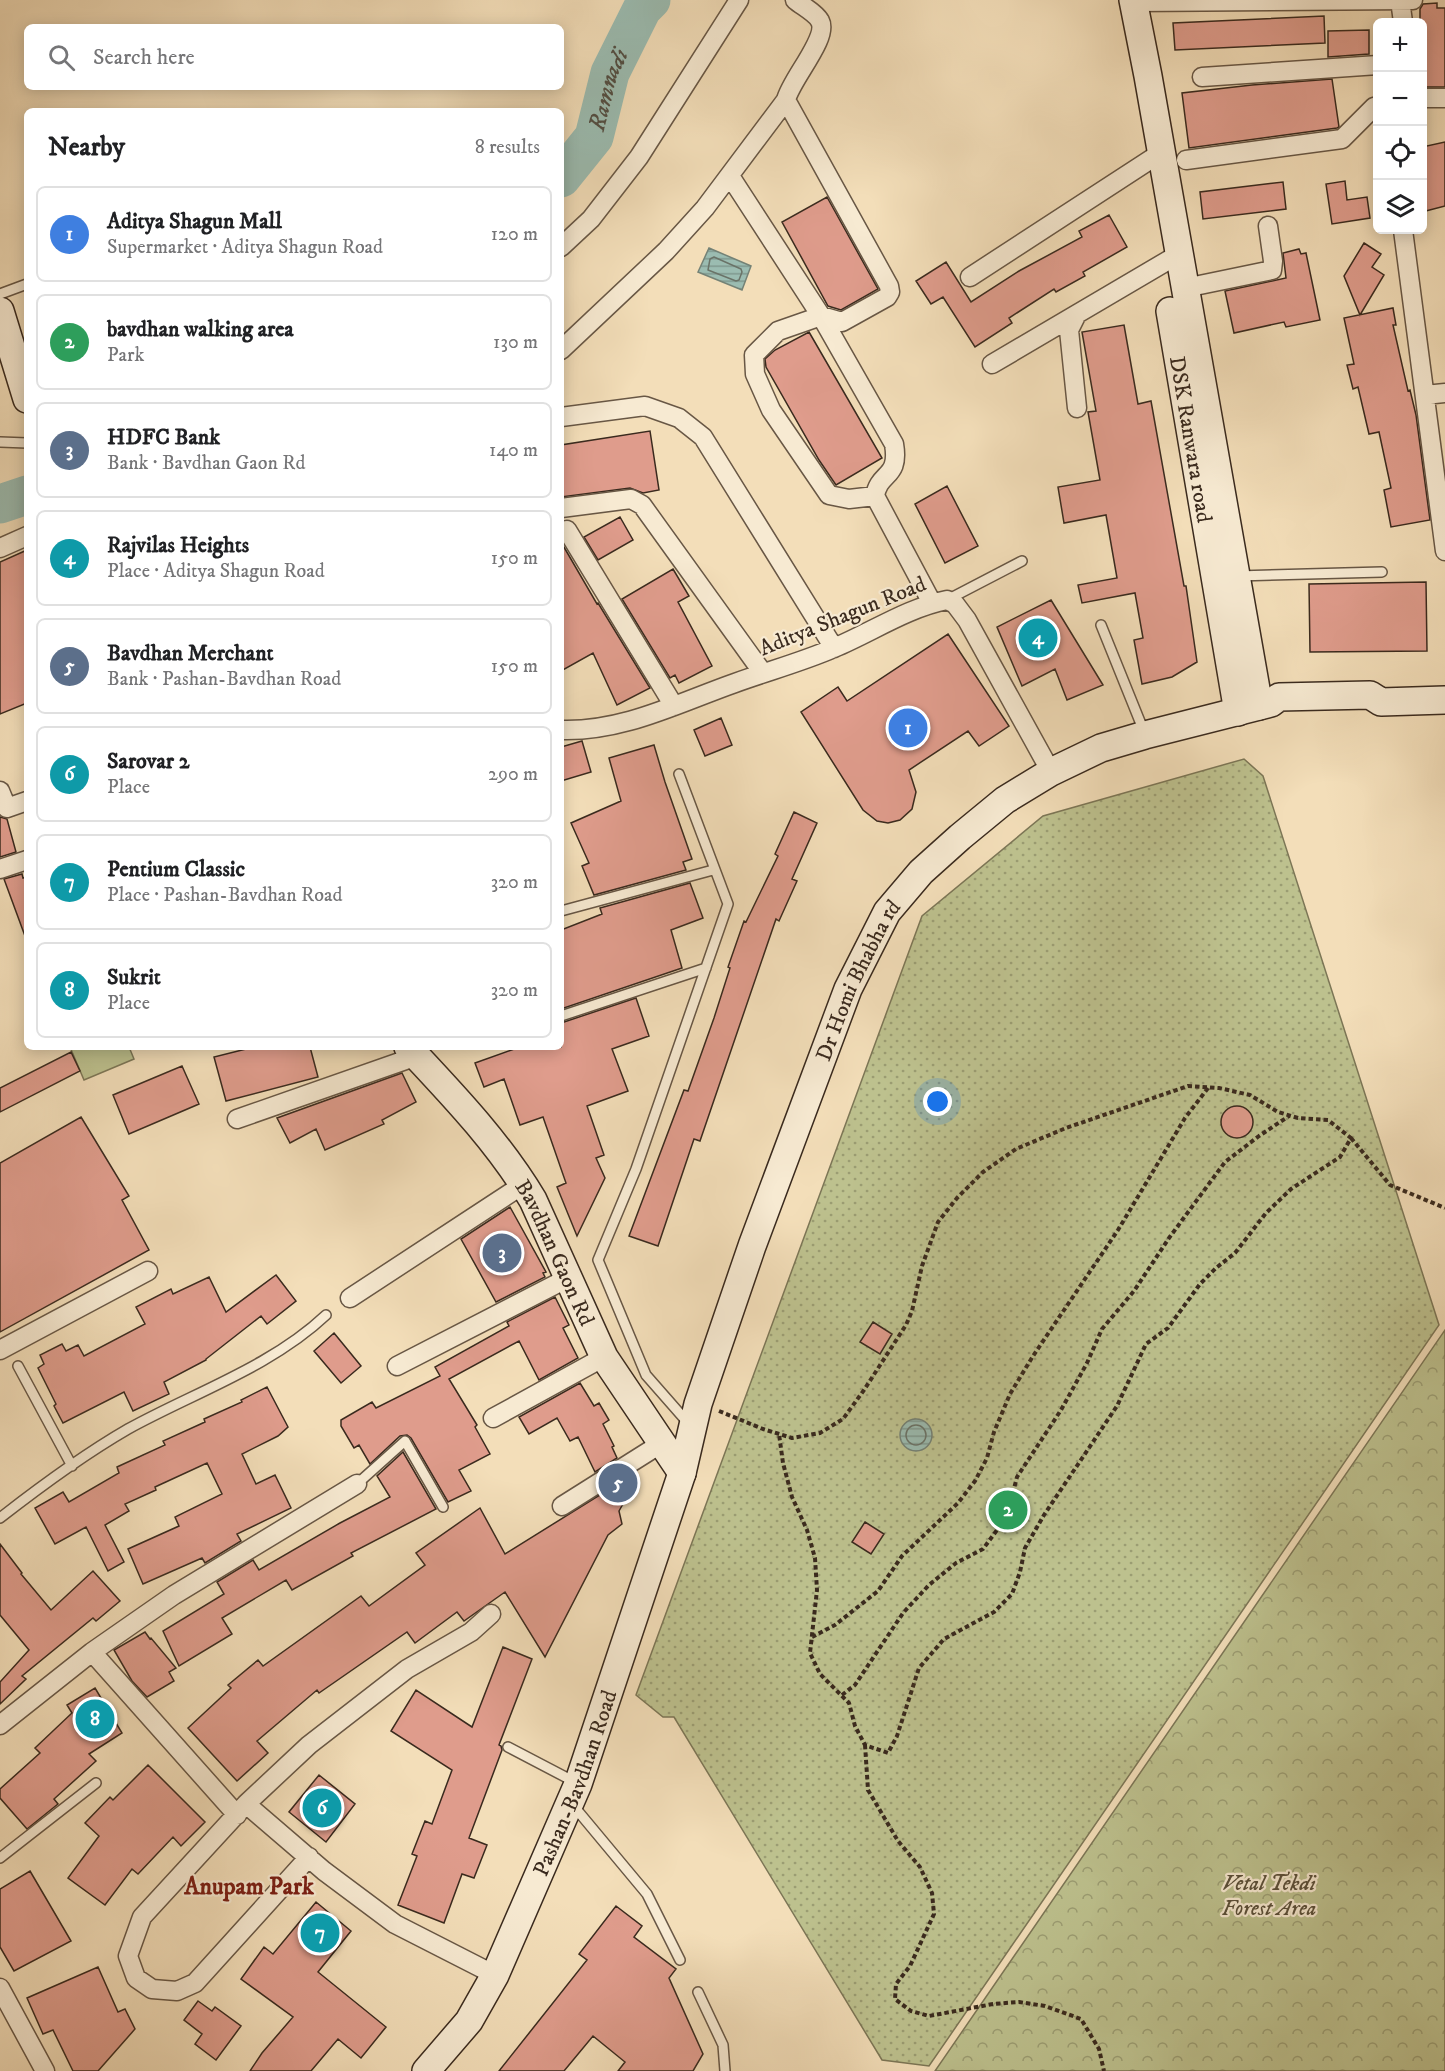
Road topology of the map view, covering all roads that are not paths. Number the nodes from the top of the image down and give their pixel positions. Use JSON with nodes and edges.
{"nodes":[{"id":1,"x":739,"y":0,"type":"edge"},
{"id":2,"x":795,"y":0,"type":"edge"},
{"id":3,"x":1400,"y":0,"type":"edge"},
{"id":4,"x":1413,"y":0,"type":"edge"},
{"id":5,"x":1133,"y":1,"type":"edge"},
{"id":6,"x":1402,"y":18,"type":"edge"},
{"id":7,"x":1373,"y":65,"type":"edge"},
{"id":8,"x":1202,"y":77,"type":"dead end"},
{"id":9,"x":1427,"y":98,"type":"edge"},
{"id":10,"x":1445,"y":98,"type":"edge"},
{"id":11,"x":786,"y":100,"type":"junction"},
{"id":12,"x":1373,"y":108,"type":"edge"},
{"id":13,"x":1171,"y":162,"type":"junction"},
{"id":14,"x":730,"y":176,"type":"junction"},
{"id":15,"x":1268,"y":226,"type":"dead end"},
{"id":16,"x":1404,"y":234,"type":"edge"},
{"id":17,"x":564,"y":244,"type":"edge"},
{"id":18,"x":1171,"y":259,"type":"junction"},
{"id":19,"x":970,"y":277,"type":"dead end"},
{"id":20,"x":24,"y":285,"type":"edge"},
{"id":21,"x":0,"y":294,"type":"edge"},
{"id":22,"x":1181,"y":304,"type":"junction"},
{"id":23,"x":0,"y":311,"type":"edge"},
{"id":24,"x":1077,"y":314,"type":"junction"},
{"id":25,"x":821,"y":316,"type":"junction"},
{"id":26,"x":564,"y":347,"type":"edge"},
{"id":27,"x":992,"y":364,"type":"dead end"},
{"id":28,"x":24,"y":389,"type":"edge"},
{"id":29,"x":1445,"y":393,"type":"edge"},
{"id":30,"x":1425,"y":395,"type":"junction"},
{"id":31,"x":1077,"y":408,"type":"dead end"},
{"id":32,"x":564,"y":417,"type":"edge"},
{"id":33,"x":0,"y":442,"type":"edge"},
{"id":34,"x":24,"y":442,"type":"edge"},
{"id":35,"x":875,"y":496,"type":"junction"},
{"id":36,"x":564,"y":508,"type":"edge"},
{"id":37,"x":567,"y":530,"type":"dead end"},
{"id":38,"x":24,"y":537,"type":"edge"},
{"id":39,"x":0,"y":548,"type":"edge"},
{"id":40,"x":1445,"y":551,"type":"edge"},
{"id":41,"x":1022,"y":561,"type":"dead end"},
{"id":42,"x":1382,"y":572,"type":"dead end"},
{"id":43,"x":1226,"y":577,"type":"junction"},
{"id":44,"x":939,"y":601,"type":"junction"},
{"id":45,"x":1101,"y":625,"type":"dead end"},
{"id":46,"x":834,"y":648,"type":"junction"},
{"id":47,"x":763,"y":673,"type":"junction"},
{"id":48,"x":1445,"y":700,"type":"edge"},
{"id":49,"x":674,"y":706,"type":"junction"},
{"id":50,"x":1256,"y":707,"type":"junction"},
{"id":51,"x":564,"y":730,"type":"edge"},
{"id":52,"x":1145,"y":735,"type":"junction"},
{"id":53,"x":1051,"y":772,"type":"junction"},
{"id":54,"x":679,"y":774,"type":"dead end"},
{"id":55,"x":0,"y":791,"type":"edge"},
{"id":56,"x":24,"y":802,"type":"edge"},
{"id":57,"x":24,"y":861,"type":"edge"},
{"id":58,"x":0,"y":869,"type":"edge"},
{"id":59,"x":713,"y":870,"type":"junction"},
{"id":60,"x":564,"y":910,"type":"edge"},
{"id":61,"x":706,"y":968,"type":"junction"},
{"id":62,"x":564,"y":1015,"type":"edge"},
{"id":63,"x":412,"y":1052,"type":"edge"},
{"id":64,"x":237,"y":1119,"type":"dead end"},
{"id":65,"x":524,"y":1184,"type":"junction"},
{"id":66,"x":148,"y":1271,"type":"dead end"},
{"id":67,"x":568,"y":1278,"type":"junction"},
{"id":68,"x":351,"y":1298,"type":"dead end"},
{"id":69,"x":326,"y":1315,"type":"dead end"},
{"id":70,"x":0,"y":1350,"type":"edge"},
{"id":71,"x":604,"y":1357,"type":"junction"},
{"id":72,"x":18,"y":1366,"type":"dead end"},
{"id":73,"x":397,"y":1366,"type":"dead end"},
{"id":74,"x":695,"y":1416,"type":"junction"},
{"id":75,"x":493,"y":1418,"type":"dead end"},
{"id":76,"x":662,"y":1443,"type":"junction"},
{"id":77,"x":72,"y":1466,"type":"junction"},
{"id":78,"x":682,"y":1473,"type":"junction"},
{"id":79,"x":357,"y":1484,"type":"joint"},
{"id":80,"x":562,"y":1506,"type":"dead end"},
{"id":81,"x":443,"y":1507,"type":"dead end"},
{"id":82,"x":0,"y":1518,"type":"edge"},
{"id":83,"x":491,"y":1614,"type":"dead end"},
{"id":84,"x":92,"y":1652,"type":"junction"},
{"id":85,"x":0,"y":1725,"type":"edge"},
{"id":86,"x":508,"y":1747,"type":"dead end"},
{"id":87,"x":96,"y":1783,"type":"dead end"},
{"id":88,"x":574,"y":1793,"type":"junction"},
{"id":89,"x":242,"y":1810,"type":"junction"},
{"id":90,"x":309,"y":1857,"type":"junction"},
{"id":91,"x":0,"y":1858,"type":"edge"},
{"id":92,"x":680,"y":1960,"type":"dead end"},
{"id":93,"x":495,"y":1975,"type":"junction"},
{"id":94,"x":0,"y":1989,"type":"edge"},
{"id":95,"x":698,"y":1992,"type":"dead end"},
{"id":96,"x":45,"y":2071,"type":"edge"},
{"id":97,"x":426,"y":2071,"type":"edge"},
{"id":98,"x":725,"y":2071,"type":"edge"}],
"edges":[{"from":1,"to":17,"type":"street"},
{"from":2,"to":11,"type":"street"},
{"from":3,"to":4,"type":"street"},
{"from":3,"to":5,"type":"street"},
{"from":3,"to":6,"type":"street"},
{"from":5,"to":13,"type":"main road"},
{"from":7,"to":8,"type":"street"},
{"from":9,"to":10,"type":"street"},
{"from":11,"to":14,"type":"street"},
{"from":11,"to":25,"type":"street"},
{"from":12,"to":13,"type":"street"},
{"from":13,"to":18,"type":"main road","name":"DSK Ranwara road"},
{"from":13,"to":19,"type":"street"},
{"from":14,"to":25,"type":"street"},
{"from":14,"to":26,"type":"street"},
{"from":15,"to":22,"type":"street"},
{"from":16,"to":30,"type":"street"},
{"from":18,"to":22,"type":"main road","name":"DSK Ranwara road"},
{"from":18,"to":24,"type":"street"},
{"from":20,"to":21,"type":"lane"},
{"from":22,"to":43,"type":"main road","name":"DSK Ranwara road"},
{"from":23,"to":28,"type":"main road"},
{"from":24,"to":27,"type":"street"},
{"from":24,"to":31,"type":"street"},
{"from":25,"to":35,"type":"street"},
{"from":25,"to":35,"type":"street"},
{"from":29,"to":30,"type":"street"},
{"from":30,"to":40,"type":"street"},
{"from":32,"to":46,"type":"street"},
{"from":33,"to":34,"type":"lane"},
{"from":35,"to":44,"type":"street"},
{"from":36,"to":47,"type":"street"},
{"from":37,"to":49,"type":"street"},
{"from":38,"to":39,"type":"street"},
{"from":41,"to":44,"type":"lane"},
{"from":42,"to":43,"type":"lane"},
{"from":43,"to":50,"type":"main road","name":"DSK Ranwara road"},
{"from":44,"to":46,"type":"street","name":"Aditya Shagun Road"},
{"from":44,"to":53,"type":"street","name":"Aditya Shagun Road"},
{"from":45,"to":52,"type":"lane"},
{"from":46,"to":47,"type":"street","name":"Aditya Shagun Road"},
{"from":47,"to":49,"type":"street","name":"Aditya Shagun Road"},
{"from":48,"to":50,"type":"main road"},
{"from":49,"to":51,"type":"street","name":"Aditya Shagun Road"},
{"from":50,"to":52,"type":"main road","name":"Dr Homi Bhabha rd"},
{"from":52,"to":53,"type":"main road","name":"Dr Homi Bhabha rd"},
{"from":53,"to":74,"type":"main road","name":"Dr Homi Bhabha rd"},
{"from":54,"to":59,"type":"lane"},
{"from":55,"to":56,"type":"street"},
{"from":57,"to":58,"type":"street"},
{"from":59,"to":60,"type":"lane"},
{"from":59,"to":61,"type":"lane"},
{"from":61,"to":62,"type":"lane"},
{"from":61,"to":74,"type":"lane"},
{"from":63,"to":64,"type":"street"},
{"from":63,"to":65,"type":"main road","name":"Bavdhan Gaon Rd"},
{"from":65,"to":67,"type":"main road","name":"Bavdhan Gaon Rd"},
{"from":65,"to":68,"type":"street"},
{"from":66,"to":70,"type":"street"},
{"from":67,"to":71,"type":"main road","name":"Bavdhan Gaon Rd"},
{"from":67,"to":73,"type":"street"},
{"from":69,"to":77,"type":"lane"},
{"from":71,"to":75,"type":"street"},
{"from":71,"to":76,"type":"main road","name":"Bavdhan Gaon Rd"},
{"from":72,"to":77,"type":"lane"},
{"from":74,"to":78,"type":"main road","name":"Dr Homi Bhabha rd"},
{"from":76,"to":78,"type":"main road","name":"Bavdhan Gaon Rd"},
{"from":76,"to":80,"type":"street"},
{"from":77,"to":82,"type":"lane"},
{"from":78,"to":88,"type":"main road","name":"Pashan-Bavdhan Road"},
{"from":79,"to":81,"type":"lane"},
{"from":79,"to":84,"type":"street"},
{"from":83,"to":89,"type":"street"},
{"from":84,"to":85,"type":"street"},
{"from":84,"to":89,"type":"street"},
{"from":86,"to":88,"type":"lane"},
{"from":87,"to":91,"type":"lane"},
{"from":88,"to":92,"type":"lane"},
{"from":88,"to":93,"type":"main road","name":"Pashan-Bavdhan Road"},
{"from":89,"to":90,"type":"street"},
{"from":89,"to":90,"type":"street"},
{"from":90,"to":93,"type":"street"},
{"from":93,"to":97,"type":"main road","name":"Pashan-Bavdhan Road"},
{"from":94,"to":96,"type":"street"},
{"from":95,"to":98,"type":"lane"}]}
